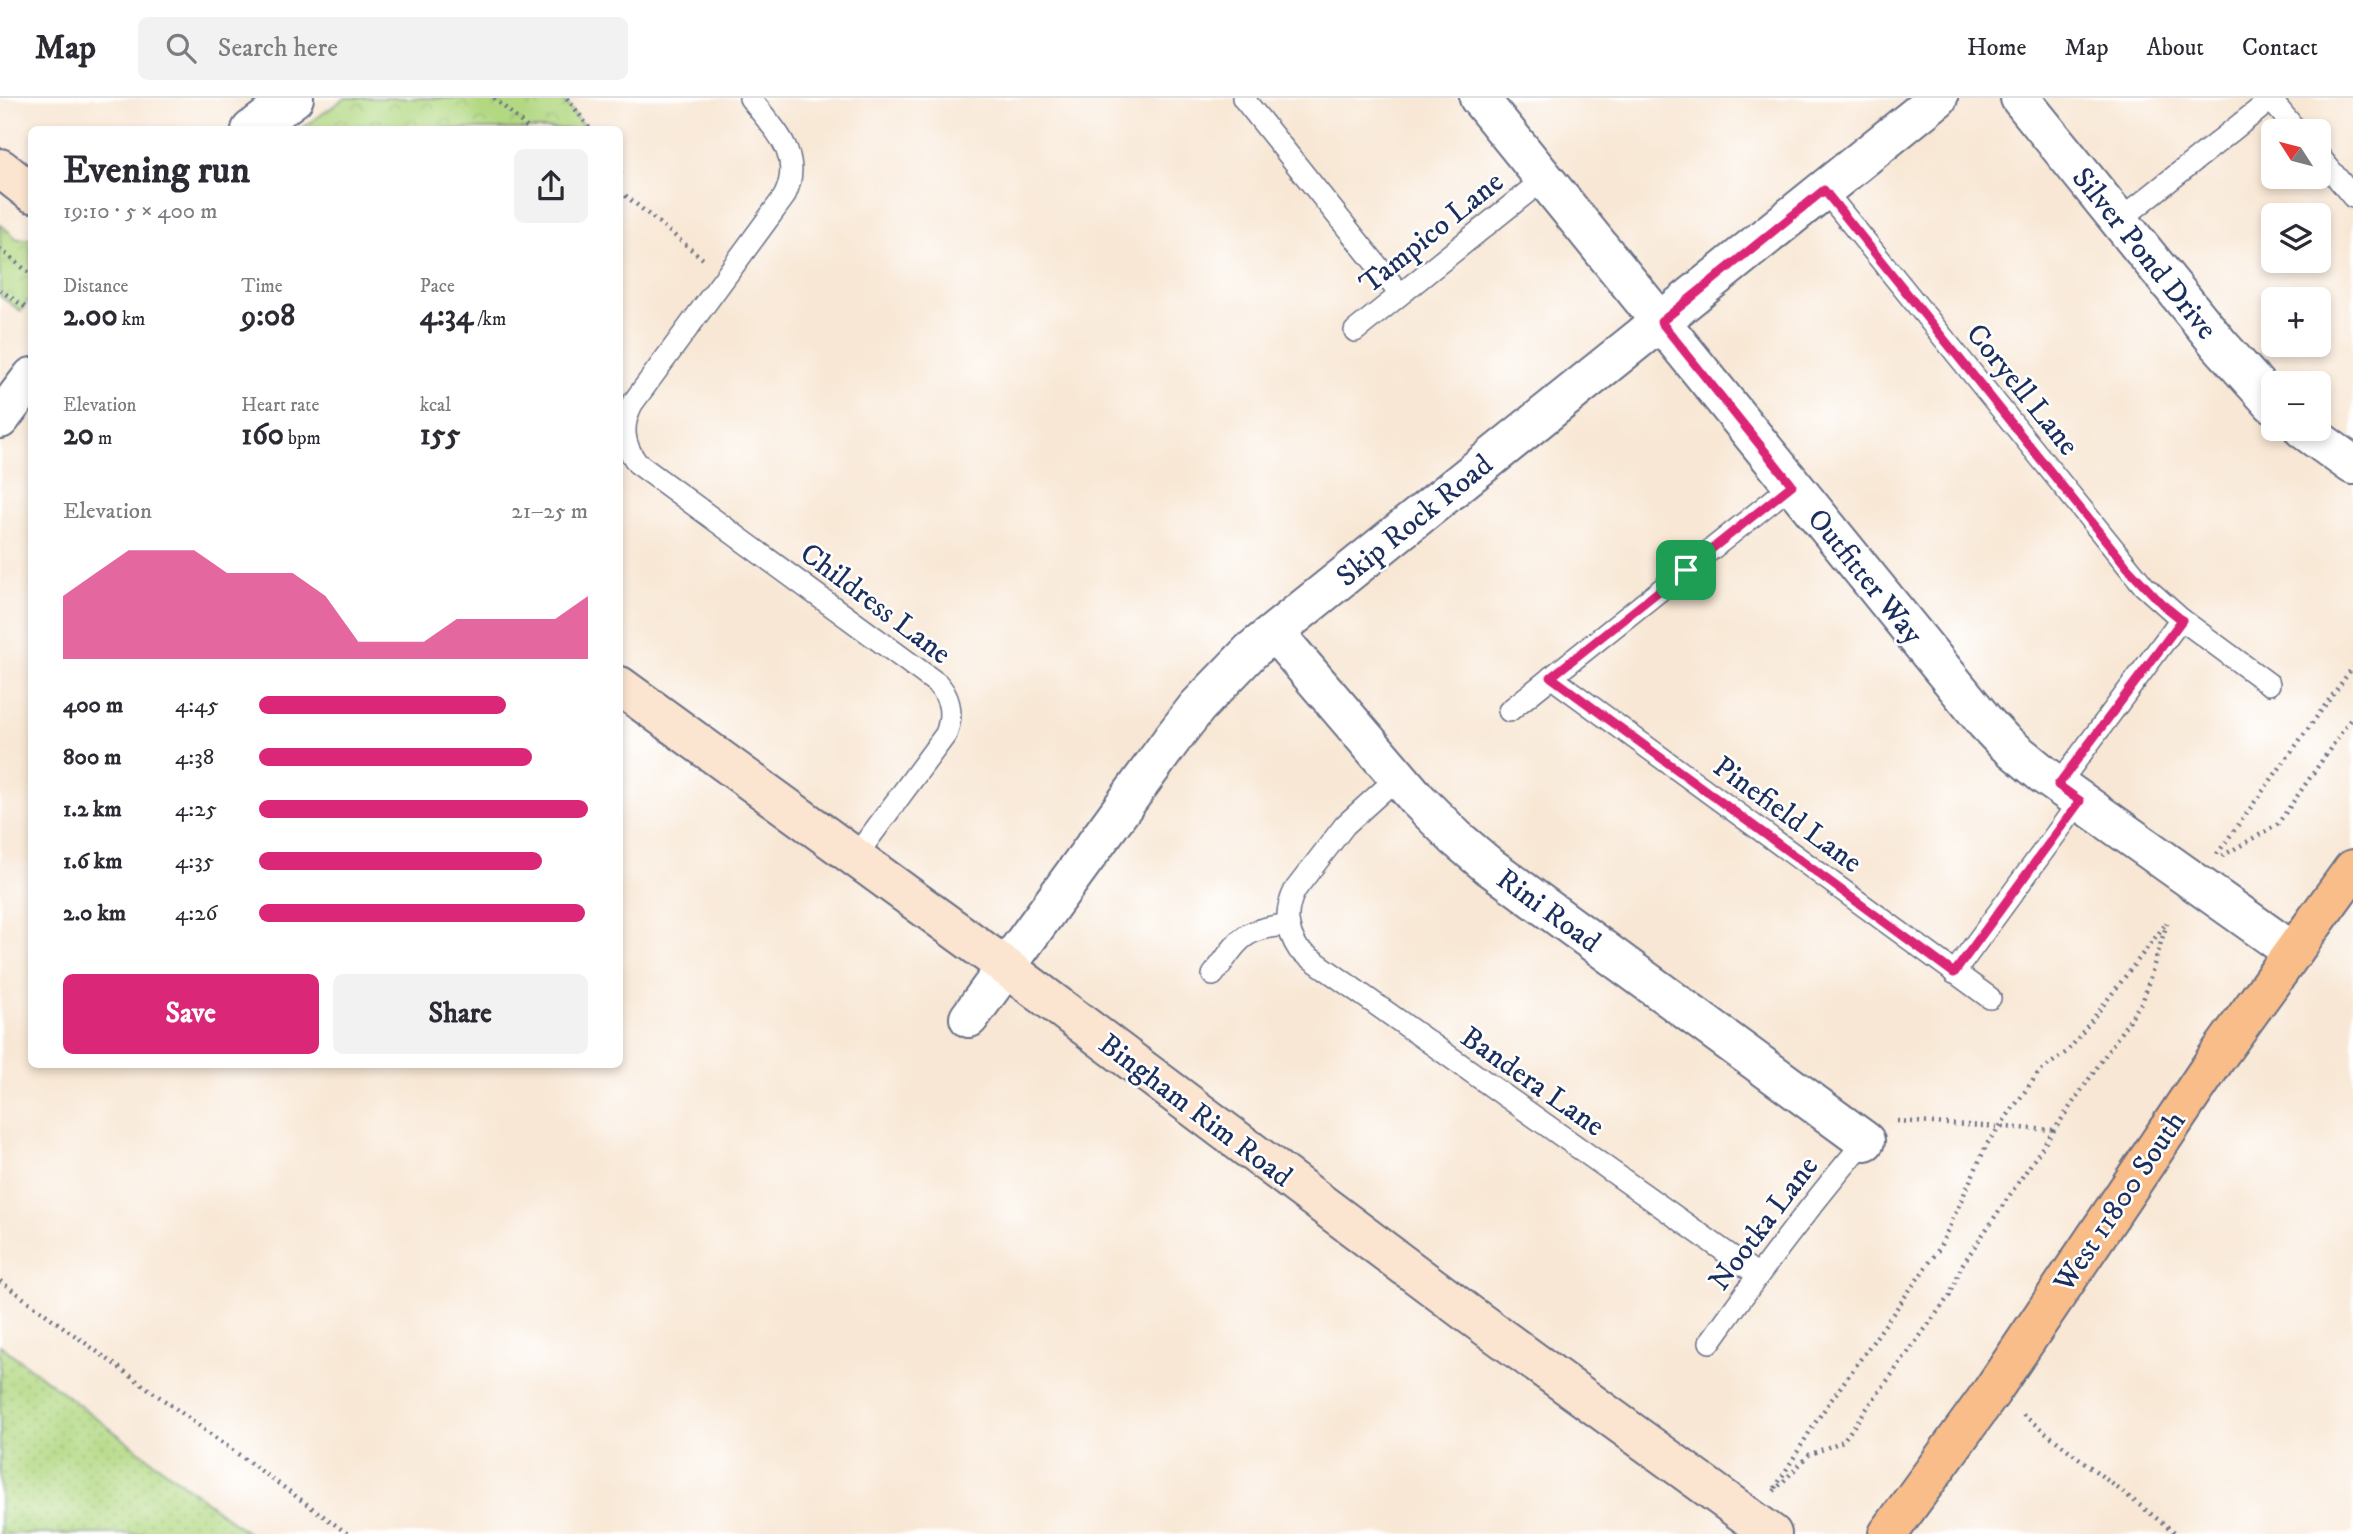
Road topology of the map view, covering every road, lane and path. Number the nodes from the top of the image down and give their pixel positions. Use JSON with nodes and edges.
{"nodes":[{"id":1,"x":294,"y":98,"type":"edge"},
{"id":2,"x":494,"y":98,"type":"edge"},
{"id":3,"x":567,"y":98,"type":"edge"},
{"id":4,"x":750,"y":98,"type":"edge"},
{"id":5,"x":1243,"y":98,"type":"edge"},
{"id":6,"x":1479,"y":98,"type":"edge"},
{"id":7,"x":1938,"y":98,"type":"edge"},
{"id":8,"x":2020,"y":98,"type":"edge"},
{"id":9,"x":2272,"y":99,"type":"edge"},
{"id":10,"x":2288,"y":119,"type":"edge"},
{"id":11,"x":256,"y":126,"type":"edge"},
{"id":12,"x":526,"y":126,"type":"edge"},
{"id":13,"x":588,"y":126,"type":"edge"},
{"id":14,"x":0,"y":168,"type":"edge"},
{"id":15,"x":2331,"y":170,"type":"edge"},
{"id":16,"x":1545,"y":178,"type":"junction"},
{"id":17,"x":28,"y":190,"type":"edge"},
{"id":18,"x":1824,"y":190,"type":"junction"},
{"id":19,"x":623,"y":193,"type":"edge"},
{"id":20,"x":2353,"y":197,"type":"edge"},
{"id":21,"x":2120,"y":220,"type":"junction"},
{"id":22,"x":0,"y":249,"type":"edge"},
{"id":23,"x":28,"y":272,"type":"edge"},
{"id":24,"x":726,"y":277,"type":"junction"},
{"id":25,"x":0,"y":290,"type":"edge"},
{"id":26,"x":1400,"y":294,"type":"junction"},
{"id":27,"x":25,"y":307,"type":"dead end"},
{"id":28,"x":1661,"y":322,"type":"junction"},
{"id":29,"x":1354,"y":331,"type":"dead end"},
{"id":30,"x":28,"y":382,"type":"edge"},
{"id":31,"x":2261,"y":391,"type":"edge"},
{"id":32,"x":0,"y":419,"type":"edge"},
{"id":33,"x":2320,"y":441,"type":"edge"},
{"id":34,"x":2353,"y":465,"type":"edge"},
{"id":35,"x":1792,"y":485,"type":"junction"},
{"id":36,"x":2182,"y":620,"type":"junction"},
{"id":37,"x":1275,"y":634,"type":"junction"},
{"id":38,"x":2353,"y":667,"type":"edge"},
{"id":39,"x":1551,"y":677,"type":"junction"},
{"id":40,"x":2269,"y":684,"type":"dead end"},
{"id":41,"x":623,"y":688,"type":"edge"},
{"id":42,"x":1508,"y":711,"type":"dead end"},
{"id":43,"x":2353,"y":716,"type":"edge"},
{"id":44,"x":1399,"y":776,"type":"junction"},
{"id":45,"x":2069,"y":793,"type":"junction"},
{"id":46,"x":855,"y":858,"type":"junction"},
{"id":47,"x":2353,"y":869,"type":"edge"},
{"id":48,"x":1287,"y":925,"type":"junction"},
{"id":49,"x":2292,"y":952,"type":"junction"},
{"id":50,"x":1006,"y":967,"type":"junction"},
{"id":51,"x":1954,"y":973,"type":"junction"},
{"id":52,"x":1213,"y":975,"type":"dead end"},
{"id":53,"x":1990,"y":998,"type":"dead end"},
{"id":54,"x":969,"y":1018,"type":"dead end"},
{"id":55,"x":1896,"y":1121,"type":"dead end"},
{"id":56,"x":2000,"y":1126,"type":"junction"},
{"id":57,"x":2055,"y":1129,"type":"junction"},
{"id":58,"x":1865,"y":1141,"type":"joint"},
{"id":59,"x":1758,"y":1275,"type":"junction"},
{"id":60,"x":0,"y":1281,"type":"edge"},
{"id":61,"x":1710,"y":1342,"type":"dead end"},
{"id":62,"x":1992,"y":1391,"type":"junction"},
{"id":63,"x":348,"y":1534,"type":"edge"},
{"id":64,"x":1772,"y":1534,"type":"edge"},
{"id":65,"x":1888,"y":1534,"type":"edge"},
{"id":66,"x":2178,"y":1534,"type":"edge"}],
"edges":[{"from":1,"to":11,"type":"street"},
{"from":2,"to":12,"type":"path"},
{"from":3,"to":13,"type":"path"},
{"from":4,"to":24,"type":"lane"},
{"from":5,"to":26,"type":"lane"},
{"from":6,"to":16,"type":"street","name":"Outfitter Way"},
{"from":7,"to":18,"type":"street","name":"Skip Rock Road"},
{"from":8,"to":21,"type":"street","name":"Silver Pond Drive"},
{"from":9,"to":10,"type":"lane"},
{"from":9,"to":21,"type":"lane"},
{"from":14,"to":17,"type":"street"},
{"from":15,"to":20,"type":"lane"},
{"from":16,"to":26,"type":"lane","name":"Tampico Lane"},
{"from":16,"to":28,"type":"street","name":"Outfitter Way"},
{"from":18,"to":28,"type":"street","name":"Skip Rock Road"},
{"from":18,"to":36,"type":"lane","name":"Coryell Lane"},
{"from":19,"to":24,"type":"path"},
{"from":21,"to":31,"type":"street","name":"Silver Pond Drive"},
{"from":22,"to":23,"type":"path"},
{"from":24,"to":46,"type":"lane","name":"Childress Lane"},
{"from":25,"to":27,"type":"path"},
{"from":26,"to":29,"type":"lane","name":"Tampico Lane"},
{"from":28,"to":35,"type":"street","name":"Outfitter Way"},
{"from":28,"to":37,"type":"street","name":"Skip Rock Road"},
{"from":30,"to":32,"type":"street"},
{"from":33,"to":34,"type":"street"},
{"from":35,"to":39,"type":"lane"},
{"from":35,"to":45,"type":"street","name":"Outfitter Way"},
{"from":36,"to":40,"type":"lane","name":"Coryell Lane"},
{"from":36,"to":45,"type":"lane"},
{"from":37,"to":44,"type":"street","name":"Rini Road"},
{"from":37,"to":50,"type":"street","name":"Skip Rock Road"},
{"from":38,"to":43,"type":"path"},
{"from":39,"to":42,"type":"lane"},
{"from":39,"to":51,"type":"lane","name":"Pinefield Lane"},
{"from":41,"to":46,"type":"street","name":"Bingham Rim Road"},
{"from":44,"to":48,"type":"lane"},
{"from":44,"to":58,"type":"street","name":"Rini Road"},
{"from":45,"to":49,"type":"street","name":"Outfitter Way"},
{"from":45,"to":51,"type":"lane"},
{"from":46,"to":50,"type":"street","name":"Bingham Rim Road"},
{"from":47,"to":49,"type":"main road","name":"West 11800 South"},
{"from":48,"to":52,"type":"lane"},
{"from":48,"to":59,"type":"lane","name":"Bandera Lane"},
{"from":49,"to":62,"type":"main road","name":"West 11800 South"},
{"from":50,"to":54,"type":"street","name":"Skip Rock Road"},
{"from":50,"to":64,"type":"street","name":"Bingham Rim Road"},
{"from":51,"to":53,"type":"lane","name":"Pinefield Lane"},
{"from":55,"to":56,"type":"path"},
{"from":56,"to":57,"type":"path"},
{"from":56,"to":57,"type":"path"},
{"from":56,"to":57,"type":"path"},
{"from":58,"to":59,"type":"lane","name":"Nootka Lane"},
{"from":59,"to":61,"type":"lane","name":"Nootka Lane"},
{"from":60,"to":63,"type":"path"},
{"from":62,"to":65,"type":"main road","name":"West 11800 South"},
{"from":62,"to":66,"type":"path"}]}
